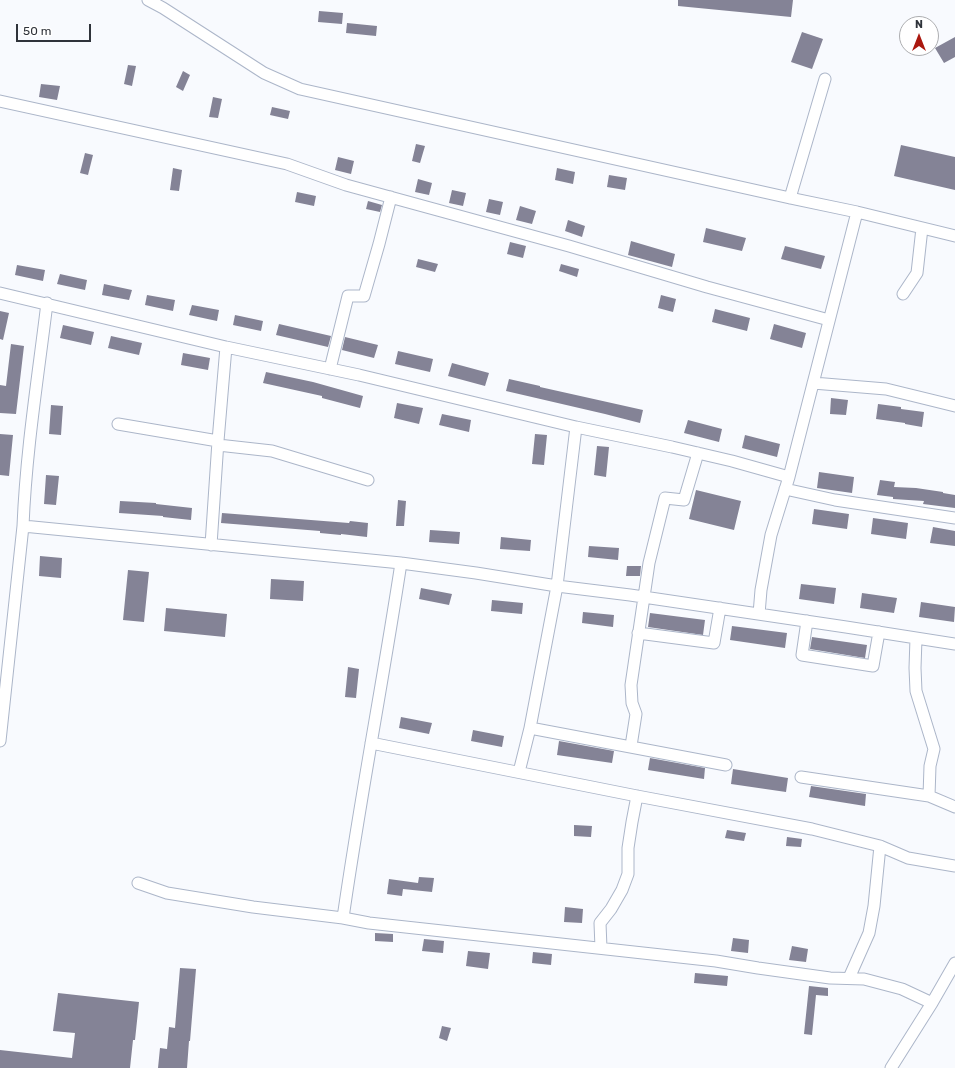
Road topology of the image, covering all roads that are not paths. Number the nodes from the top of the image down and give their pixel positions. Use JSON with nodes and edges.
{"nodes":[{"id":1,"x":148,"y":0,"type":"edge"},
{"id":2,"x":825,"y":79,"type":"dead end"},
{"id":3,"x":0,"y":101,"type":"edge"},
{"id":4,"x":391,"y":197,"type":"junction"},
{"id":5,"x":790,"y":198,"type":"junction"},
{"id":6,"x":858,"y":212,"type":"junction"},
{"id":7,"x":922,"y":228,"type":"junction"},
{"id":8,"x":955,"y":236,"type":"edge"},
{"id":9,"x":0,"y":293,"type":"edge"},
{"id":10,"x":903,"y":294,"type":"dead end"},
{"id":11,"x":47,"y":303,"type":"junction"},
{"id":12,"x":829,"y":320,"type":"junction"},
{"id":13,"x":226,"y":347,"type":"junction"},
{"id":14,"x":330,"y":369,"type":"junction"},
{"id":15,"x":813,"y":383,"type":"junction"},
{"id":16,"x":955,"y":406,"type":"edge"},
{"id":17,"x":118,"y":424,"type":"dead end"},
{"id":18,"x":576,"y":426,"type":"junction"},
{"id":19,"x":218,"y":443,"type":"junction"},
{"id":20,"x":698,"y":453,"type":"junction"},
{"id":21,"x":789,"y":477,"type":"junction"},
{"id":22,"x":368,"y":480,"type":"dead end"},
{"id":23,"x":785,"y":489,"type":"junction"},
{"id":24,"x":955,"y":518,"type":"edge"},
{"id":25,"x":23,"y":526,"type":"junction"},
{"id":26,"x":211,"y":545,"type":"junction"},
{"id":27,"x":402,"y":563,"type":"junction"},
{"id":28,"x":557,"y":586,"type":"junction"},
{"id":29,"x":644,"y":597,"type":"junction"},
{"id":30,"x":720,"y":608,"type":"junction"},
{"id":31,"x":759,"y":614,"type":"junction"},
{"id":32,"x":807,"y":621,"type":"junction"},
{"id":33,"x":879,"y":632,"type":"junction"},
{"id":34,"x":638,"y":633,"type":"junction"},
{"id":35,"x":916,"y":638,"type":"junction"},
{"id":36,"x":955,"y":644,"type":"edge"},
{"id":37,"x":530,"y":728,"type":"junction"},
{"id":38,"x":0,"y":740,"type":"edge"},
{"id":39,"x":371,"y":743,"type":"junction"},
{"id":40,"x":631,"y":746,"type":"junction"},
{"id":41,"x":726,"y":765,"type":"dead end"},
{"id":42,"x":518,"y":772,"type":"junction"},
{"id":43,"x":801,"y":777,"type":"dead end"},
{"id":44,"x":637,"y":796,"type":"junction"},
{"id":45,"x":929,"y":796,"type":"junction"},
{"id":46,"x":955,"y":808,"type":"edge"},
{"id":47,"x":880,"y":846,"type":"junction"},
{"id":48,"x":955,"y":866,"type":"edge"},
{"id":49,"x":138,"y":883,"type":"dead end"},
{"id":50,"x":342,"y":918,"type":"junction"},
{"id":51,"x":601,"y":948,"type":"junction"},
{"id":52,"x":955,"y":963,"type":"edge"},
{"id":53,"x":849,"y":978,"type":"junction"},
{"id":54,"x":932,"y":1003,"type":"junction"},
{"id":55,"x":891,"y":1068,"type":"edge"}],
"edges":[{"from":1,"to":5,"type":"street"},
{"from":2,"to":5,"type":"street"},
{"from":3,"to":4,"type":"street"},
{"from":4,"to":12,"type":"street"},
{"from":4,"to":14,"type":"street"},
{"from":5,"to":6,"type":"street"},
{"from":6,"to":7,"type":"street"},
{"from":6,"to":12,"type":"street"},
{"from":7,"to":8,"type":"street"},
{"from":7,"to":10,"type":"street"},
{"from":9,"to":11,"type":"street"},
{"from":11,"to":13,"type":"street"},
{"from":11,"to":25,"type":"street"},
{"from":12,"to":15,"type":"street"},
{"from":13,"to":14,"type":"street"},
{"from":13,"to":19,"type":"street"},
{"from":14,"to":18,"type":"street"},
{"from":15,"to":16,"type":"street"},
{"from":15,"to":21,"type":"street"},
{"from":17,"to":19,"type":"street"},
{"from":18,"to":20,"type":"street"},
{"from":18,"to":28,"type":"street"},
{"from":19,"to":22,"type":"street"},
{"from":19,"to":26,"type":"street"},
{"from":20,"to":21,"type":"street"},
{"from":20,"to":29,"type":"street"},
{"from":21,"to":23,"type":"street"},
{"from":23,"to":24,"type":"street"},
{"from":23,"to":31,"type":"street"},
{"from":25,"to":26,"type":"street"},
{"from":25,"to":38,"type":"street"},
{"from":26,"to":27,"type":"street"},
{"from":27,"to":28,"type":"street"},
{"from":27,"to":39,"type":"street"},
{"from":28,"to":29,"type":"street"},
{"from":28,"to":37,"type":"street"},
{"from":29,"to":30,"type":"street"},
{"from":29,"to":34,"type":"street"},
{"from":30,"to":31,"type":"street"},
{"from":30,"to":34,"type":"street"},
{"from":31,"to":32,"type":"street"},
{"from":32,"to":33,"type":"street"},
{"from":32,"to":33,"type":"street"},
{"from":33,"to":35,"type":"street"},
{"from":34,"to":40,"type":"street"},
{"from":35,"to":36,"type":"street"},
{"from":35,"to":45,"type":"street"},
{"from":37,"to":40,"type":"street"},
{"from":37,"to":42,"type":"street"},
{"from":39,"to":42,"type":"street"},
{"from":39,"to":50,"type":"street"},
{"from":40,"to":41,"type":"street"},
{"from":42,"to":44,"type":"street"},
{"from":43,"to":45,"type":"street"},
{"from":44,"to":47,"type":"street"},
{"from":44,"to":51,"type":"street"},
{"from":45,"to":46,"type":"street"},
{"from":47,"to":48,"type":"street"},
{"from":47,"to":53,"type":"street"},
{"from":49,"to":50,"type":"street"},
{"from":50,"to":51,"type":"street"},
{"from":51,"to":53,"type":"street"},
{"from":52,"to":54,"type":"street"},
{"from":53,"to":54,"type":"street"},
{"from":54,"to":55,"type":"street"}]}
